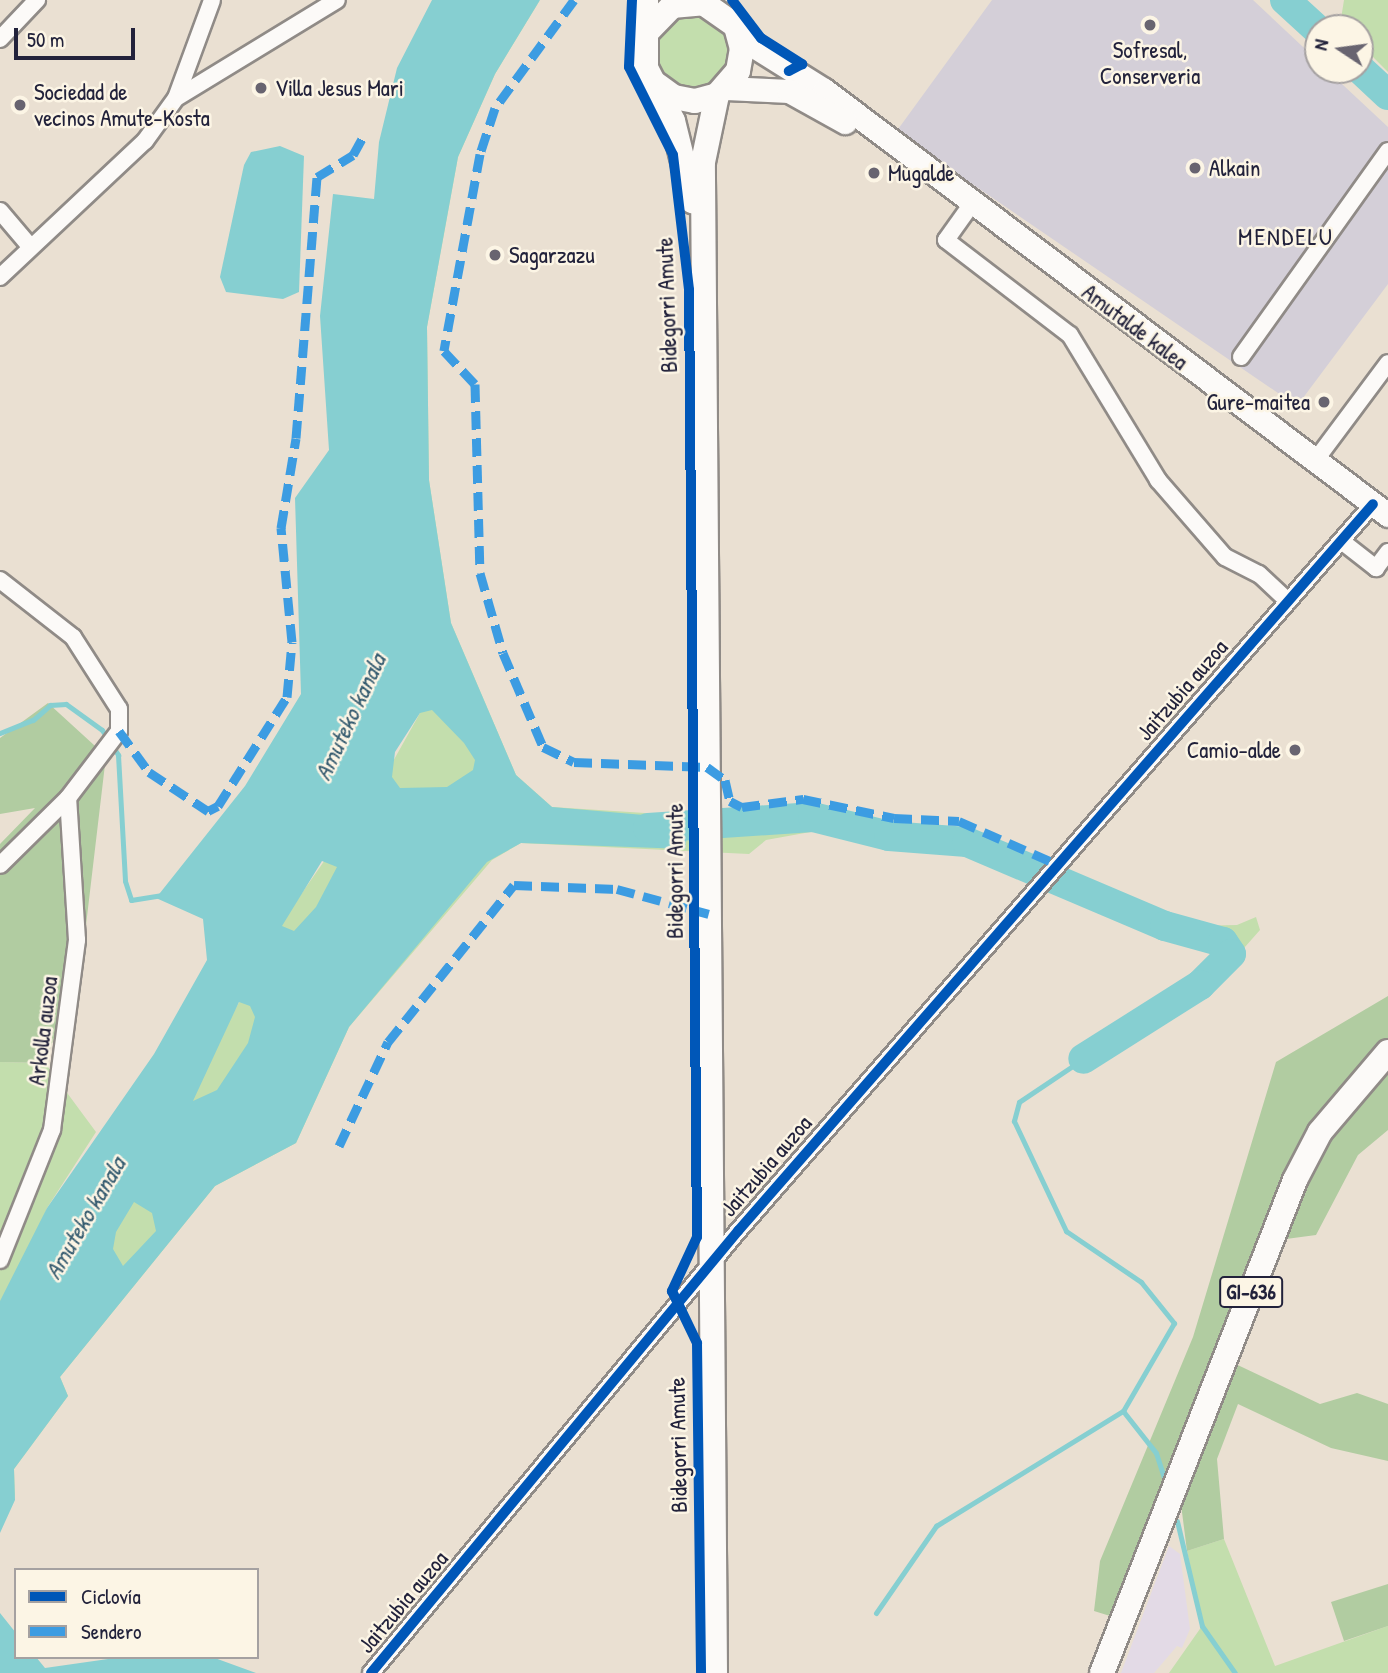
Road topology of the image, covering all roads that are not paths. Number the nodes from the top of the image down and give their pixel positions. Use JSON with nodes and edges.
{"nodes":[{"id":1,"x":37,"y":0,"type":"edge"},
{"id":2,"x":212,"y":0,"type":"edge"},
{"id":3,"x":337,"y":0,"type":"edge"},
{"id":4,"x":646,"y":0,"type":"edge"},
{"id":5,"x":703,"y":1,"type":"edge"},
{"id":6,"x":648,"y":31,"type":"junction"},
{"id":7,"x":0,"y":38,"type":"edge"},
{"id":8,"x":741,"y":38,"type":"junction"},
{"id":9,"x":202,"y":42,"type":"junction"},
{"id":10,"x":228,"y":68,"type":"junction"},
{"id":11,"x":653,"y":82,"type":"junction"},
{"id":12,"x":721,"y":91,"type":"junction"},
{"id":13,"x":176,"y":98,"type":"junction"},
{"id":14,"x":897,"y":150,"type":"junction"},
{"id":15,"x":1388,"y":152,"type":"edge"},
{"id":16,"x":971,"y":205,"type":"junction"},
{"id":17,"x":0,"y":211,"type":"edge"},
{"id":18,"x":27,"y":244,"type":"junction"},
{"id":19,"x":703,"y":254,"type":"junction"},
{"id":20,"x":0,"y":277,"type":"edge"},
{"id":21,"x":1241,"y":357,"type":"dead end"},
{"id":22,"x":1388,"y":363,"type":"edge"},
{"id":23,"x":1315,"y":461,"type":"junction"},
{"id":24,"x":1381,"y":510,"type":"edge"},
{"id":25,"x":1345,"y":543,"type":"junction"},
{"id":26,"x":1388,"y":552,"type":"edge"},
{"id":27,"x":0,"y":580,"type":"edge"},
{"id":28,"x":1288,"y":601,"type":"junction"},
{"id":29,"x":68,"y":798,"type":"junction"},
{"id":30,"x":0,"y":864,"type":"edge"},
{"id":31,"x":1388,"y":1052,"type":"edge"},
{"id":32,"x":0,"y":1260,"type":"edge"},
{"id":33,"x":711,"y":1263,"type":"junction"},
{"id":34,"x":370,"y":1673,"type":"edge"},
{"id":35,"x":715,"y":1673,"type":"edge"},
{"id":36,"x":1102,"y":1673,"type":"edge"}],
"edges":[{"from":1,"to":7,"type":"street"},
{"from":2,"to":9,"type":"street"},
{"from":3,"to":10,"type":"street"},
{"from":4,"to":6,"type":"main road"},
{"from":5,"to":6,"type":"main road"},
{"from":5,"to":8,"type":"main road"},
{"from":6,"to":11,"type":"main road"},
{"from":8,"to":12,"type":"main road"},
{"from":8,"to":14,"type":"main road","name":"Amutalde kalea"},
{"from":9,"to":10,"type":"street"},
{"from":9,"to":13,"type":"street"},
{"from":10,"to":13,"type":"street"},
{"from":11,"to":12,"type":"main road"},
{"from":11,"to":19,"type":"main road"},
{"from":12,"to":14,"type":"main road","name":"Amutalde kalea"},
{"from":12,"to":19,"type":"main road"},
{"from":13,"to":18,"type":"street"},
{"from":14,"to":16,"type":"main road","name":"Amutalde kalea"},
{"from":15,"to":21,"type":"street"},
{"from":16,"to":23,"type":"main road","name":"Amutalde kalea"},
{"from":16,"to":28,"type":"street"},
{"from":17,"to":18,"type":"street"},
{"from":18,"to":20,"type":"street"},
{"from":19,"to":33,"type":"main road"},
{"from":22,"to":23,"type":"street"},
{"from":23,"to":24,"type":"main road","name":"Amutalde kalea"},
{"from":24,"to":25,"type":"street","name":"Jaitzubia auzoa"},
{"from":25,"to":26,"type":"street"},
{"from":25,"to":28,"type":"street","name":"Jaitzubia auzoa"},
{"from":27,"to":29,"type":"street"},
{"from":28,"to":33,"type":"street","name":"Jaitzubia auzoa"},
{"from":29,"to":30,"type":"street"},
{"from":29,"to":32,"type":"street","name":"Arkolla auzoa"},
{"from":31,"to":36,"type":"main road","number":"GI-636"},
{"from":33,"to":34,"type":"street","name":"Jaitzubia auzoa"},
{"from":33,"to":35,"type":"main road"}]}
